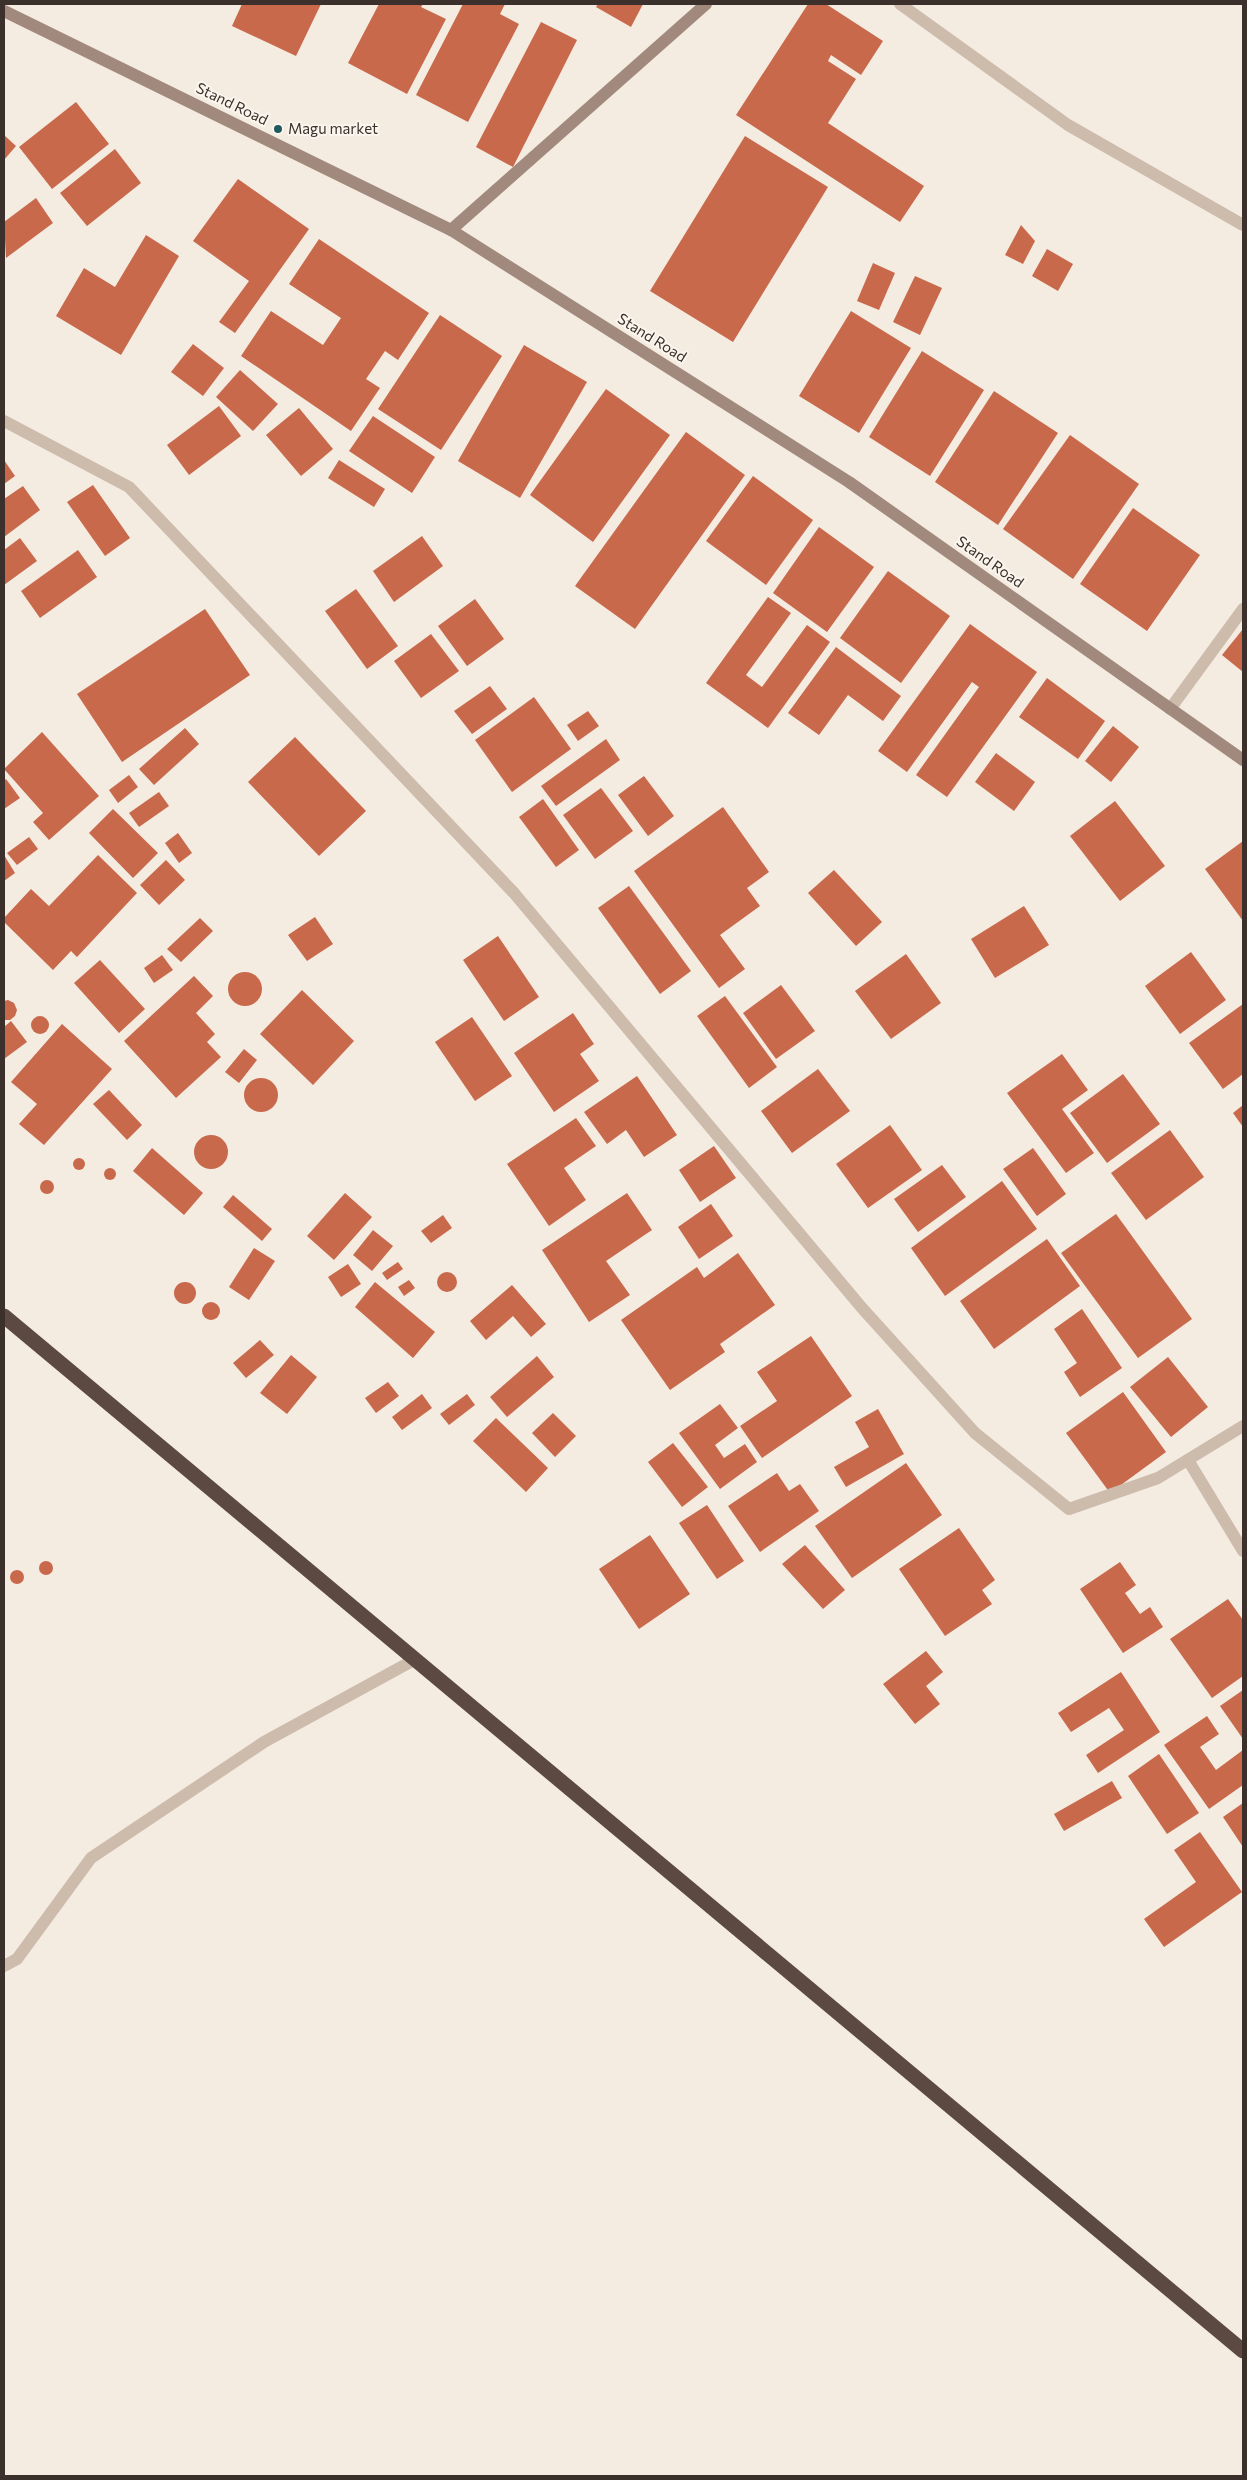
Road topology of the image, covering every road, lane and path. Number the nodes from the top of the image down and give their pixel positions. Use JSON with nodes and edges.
{"nodes":[{"id":1,"x":706,"y":4,"type":"edge"},
{"id":2,"x":900,"y":4,"type":"edge"},
{"id":3,"x":4,"y":11,"type":"edge"},
{"id":4,"x":1243,"y":225,"type":"edge"},
{"id":5,"x":452,"y":230,"type":"junction"},
{"id":6,"x":4,"y":421,"type":"edge"},
{"id":7,"x":1243,"y":609,"type":"edge"},
{"id":8,"x":1170,"y":708,"type":"junction"},
{"id":9,"x":1243,"y":760,"type":"edge"},
{"id":10,"x":4,"y":1316,"type":"edge"},
{"id":11,"x":1243,"y":1426,"type":"edge"},
{"id":12,"x":1188,"y":1460,"type":"junction"},
{"id":13,"x":1243,"y":1551,"type":"edge"},
{"id":14,"x":414,"y":1660,"type":"junction"},
{"id":15,"x":4,"y":1966,"type":"edge"},
{"id":16,"x":1243,"y":2351,"type":"edge"}],
"edges":[{"from":1,"to":5,"type":"main road"},
{"from":2,"to":4,"type":"street"},
{"from":3,"to":5,"type":"main road","name":"Stand Road"},
{"from":5,"to":8,"type":"main road","name":"Stand Road"},
{"from":6,"to":12,"type":"street"},
{"from":7,"to":8,"type":"street"},
{"from":8,"to":9,"type":"main road","name":"Stand Road"},
{"from":10,"to":14,"type":"highway"},
{"from":11,"to":12,"type":"street"},
{"from":12,"to":13,"type":"street"},
{"from":14,"to":15,"type":"street"},
{"from":14,"to":16,"type":"highway"}]}
